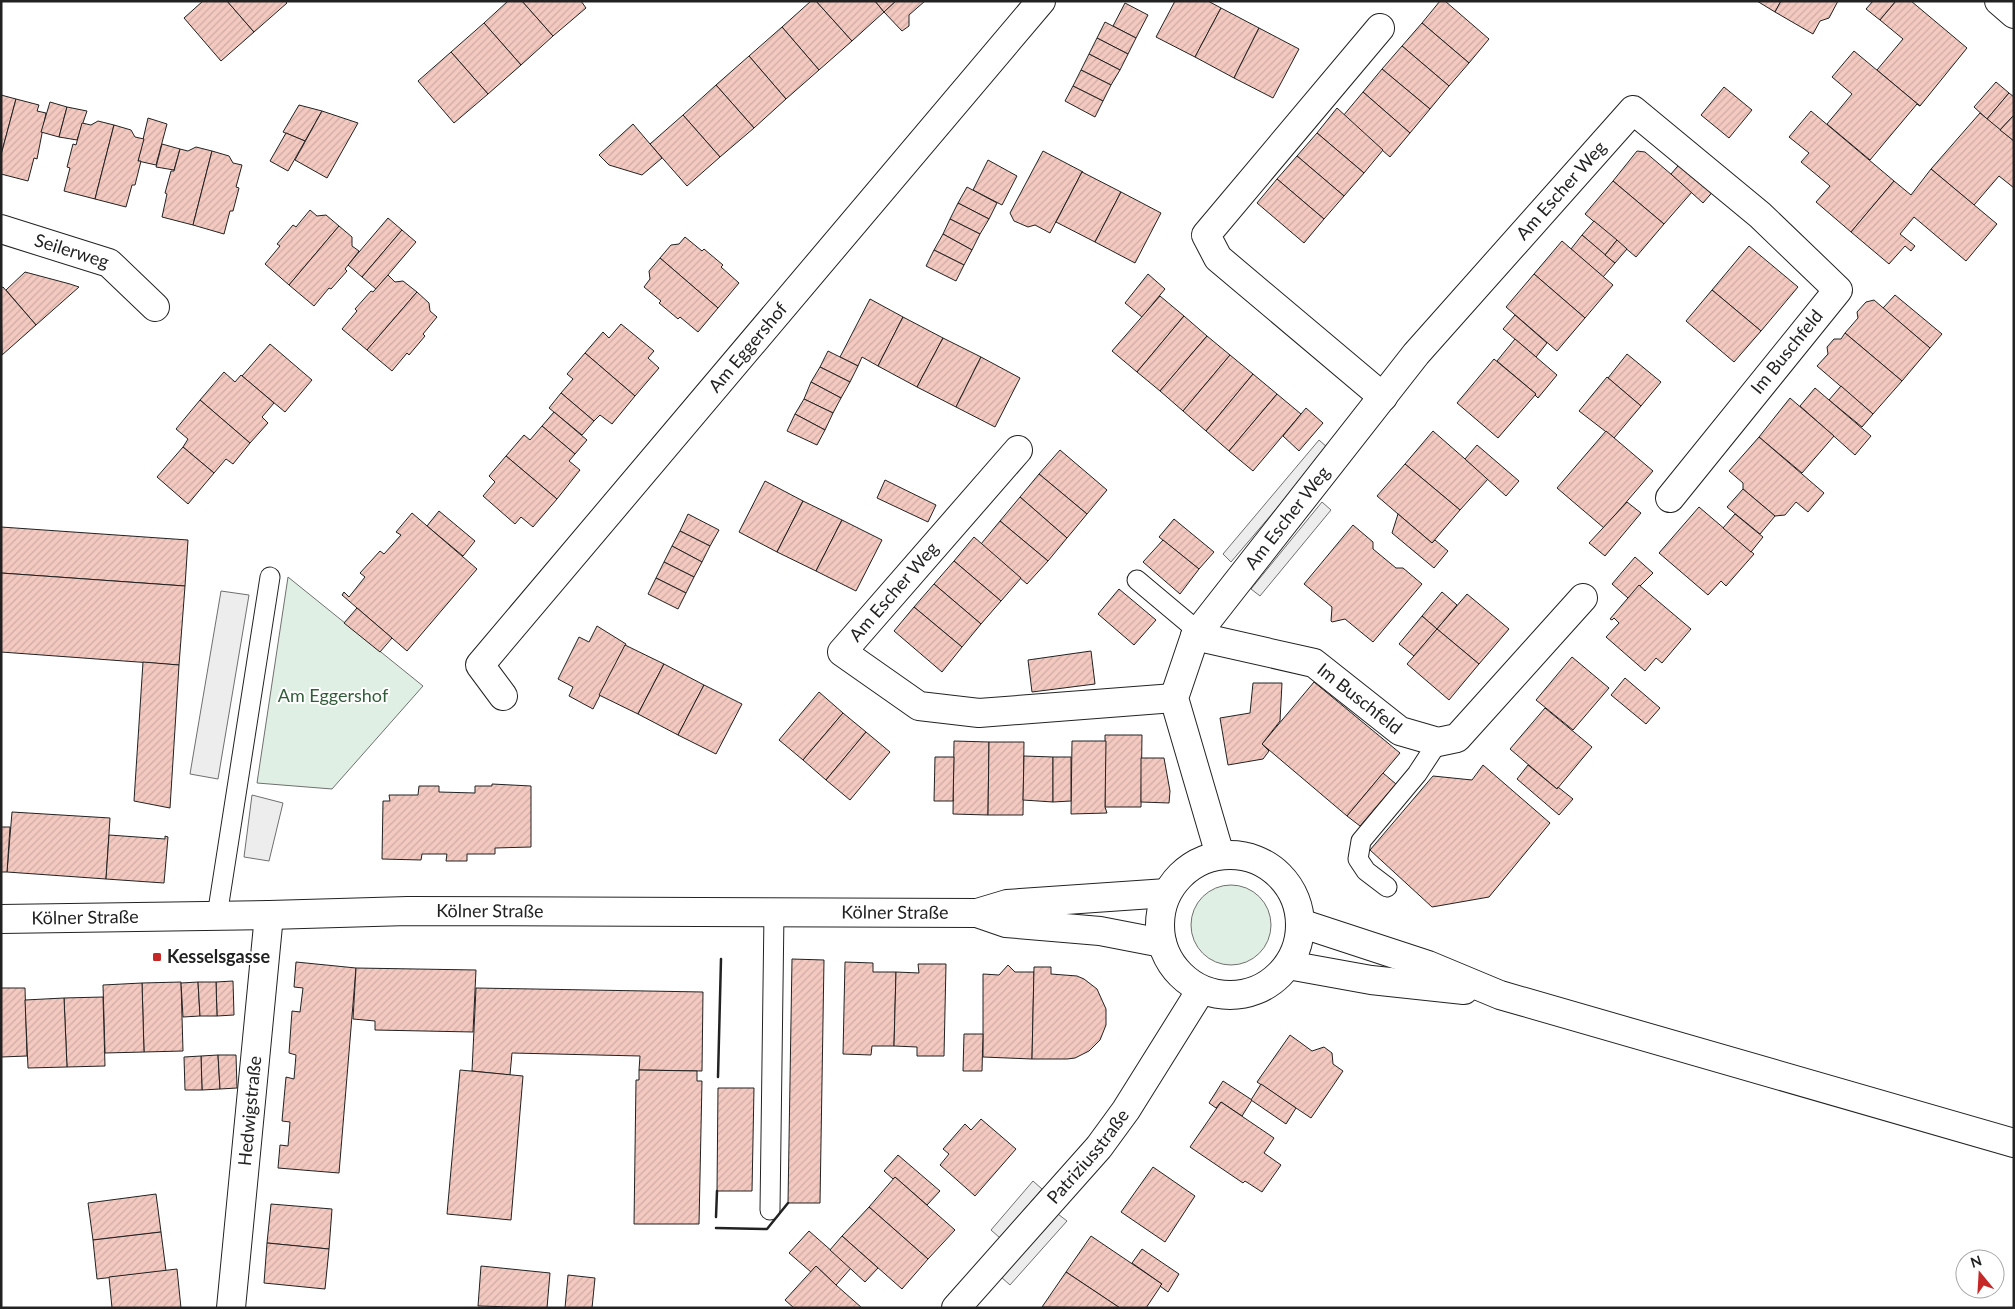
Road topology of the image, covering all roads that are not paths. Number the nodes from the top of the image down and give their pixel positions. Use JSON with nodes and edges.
{"nodes":[{"id":1,"x":1041,"y":1,"type":"edge"},
{"id":2,"x":1999,"y":1,"type":"edge"},
{"id":3,"x":2014,"y":14,"type":"edge"},
{"id":4,"x":1380,"y":28,"type":"dead end"},
{"id":5,"x":1760,"y":215,"type":"joint"},
{"id":6,"x":1,"y":229,"type":"edge"},
{"id":7,"x":155,"y":307,"type":"dead end"},
{"id":8,"x":1383,"y":397,"type":"junction"},
{"id":9,"x":1018,"y":450,"type":"dead end"},
{"id":10,"x":1670,"y":498,"type":"dead end"},
{"id":11,"x":270,"y":577,"type":"dead end"},
{"id":12,"x":1137,"y":580,"type":"dead end"},
{"id":13,"x":1583,"y":598,"type":"dead end"},
{"id":14,"x":1197,"y":634,"type":"junction"},
{"id":15,"x":503,"y":696,"type":"dead end"},
{"id":16,"x":1174,"y":698,"type":"junction"},
{"id":17,"x":1438,"y":742,"type":"junction"},
{"id":18,"x":1220,"y":856,"type":"junction"},
{"id":19,"x":1387,"y":887,"type":"dead end"},
{"id":20,"x":1167,"y":893,"type":"junction"},
{"id":21,"x":774,"y":913,"type":"junction"},
{"id":22,"x":977,"y":913,"type":"junction"},
{"id":23,"x":268,"y":915,"type":"junction"},
{"id":24,"x":217,"y":916,"type":"junction"},
{"id":25,"x":1,"y":919,"type":"edge"},
{"id":26,"x":1300,"y":924,"type":"junction"},
{"id":27,"x":1162,"y":944,"type":"junction"},
{"id":28,"x":1288,"y":965,"type":"junction"},
{"id":29,"x":1201,"y":990,"type":"junction"},
{"id":30,"x":1500,"y":995,"type":"junction"},
{"id":31,"x":2014,"y":1143,"type":"edge"},
{"id":32,"x":770,"y":1210,"type":"dead end"},
{"id":33,"x":231,"y":1308,"type":"edge"},
{"id":34,"x":956,"y":1308,"type":"edge"}],
"edges":[{"from":1,"to":15,"type":"street","name":"Am Eggershof"},
{"from":2,"to":3,"type":"street"},
{"from":4,"to":8,"type":"street"},
{"from":5,"to":8,"type":"street","name":"Am Escher Weg"},
{"from":5,"to":10,"type":"street","name":"Im Buschfeld"},
{"from":6,"to":7,"type":"street","name":"Seilerweg"},
{"from":8,"to":14,"type":"street","name":"Am Escher Weg"},
{"from":9,"to":16,"type":"street","name":"Am Escher Weg"},
{"from":11,"to":24,"type":"lane"},
{"from":12,"to":14,"type":"lane"},
{"from":13,"to":17,"type":"street"},
{"from":14,"to":16,"type":"street","name":"Am Escher Weg"},
{"from":14,"to":17,"type":"street","name":"Im Buschfeld"},
{"from":16,"to":18,"type":"street"},
{"from":17,"to":19,"type":"lane"},
{"from":18,"to":20,"type":"street"},
{"from":18,"to":26,"type":"street"},
{"from":20,"to":22,"type":"street","name":"Kölner Straße"},
{"from":20,"to":27,"type":"street"},
{"from":21,"to":22,"type":"street","name":"Kölner Straße"},
{"from":21,"to":23,"type":"street","name":"Kölner Straße"},
{"from":21,"to":32,"type":"lane"},
{"from":22,"to":27,"type":"street","name":"Kölner Straße"},
{"from":23,"to":24,"type":"street","name":"Kölner Straße"},
{"from":23,"to":33,"type":"street","name":"Hedwigstraße"},
{"from":24,"to":25,"type":"street","name":"Kölner Straße"},
{"from":26,"to":28,"type":"street"},
{"from":26,"to":30,"type":"street"},
{"from":27,"to":29,"type":"street"},
{"from":28,"to":29,"type":"street"},
{"from":28,"to":30,"type":"street"},
{"from":29,"to":34,"type":"street","name":"Patriziusstraße"},
{"from":30,"to":31,"type":"street"}]}
